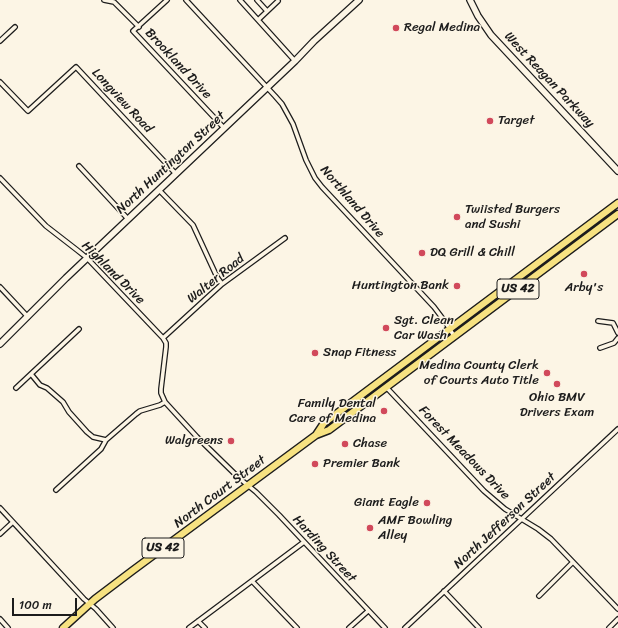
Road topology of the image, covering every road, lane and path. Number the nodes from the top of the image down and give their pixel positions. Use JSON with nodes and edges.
{"nodes":[{"id":1,"x":104,"y":0,"type":"edge"},
{"id":2,"x":167,"y":0,"type":"edge"},
{"id":3,"x":186,"y":0,"type":"edge"},
{"id":4,"x":240,"y":0,"type":"edge"},
{"id":5,"x":257,"y":0,"type":"edge"},
{"id":6,"x":358,"y":0,"type":"edge"},
{"id":7,"x":470,"y":0,"type":"edge"},
{"id":8,"x":278,"y":1,"type":"edge"},
{"id":9,"x":267,"y":11,"type":"junction"},
{"id":10,"x":258,"y":20,"type":"junction"},
{"id":11,"x":15,"y":27,"type":"dead end"},
{"id":12,"x":138,"y":27,"type":"junction"},
{"id":13,"x":0,"y":41,"type":"edge"},
{"id":14,"x":295,"y":61,"type":"junction"},
{"id":15,"x":0,"y":82,"type":"edge"},
{"id":16,"x":267,"y":87,"type":"junction"},
{"id":17,"x":224,"y":128,"type":"junction"},
{"id":18,"x":79,"y":166,"type":"dead end"},
{"id":19,"x":618,"y":171,"type":"edge"},
{"id":20,"x":176,"y":174,"type":"junction"},
{"id":21,"x":0,"y":178,"type":"edge"},
{"id":22,"x":159,"y":190,"type":"junction"},
{"id":23,"x":618,"y":203,"type":"edge"},
{"id":24,"x":618,"y":214,"type":"edge"},
{"id":25,"x":128,"y":219,"type":"junction"},
{"id":26,"x":285,"y":238,"type":"dead end"},
{"id":27,"x":87,"y":258,"type":"junction"},
{"id":28,"x":222,"y":284,"type":"junction"},
{"id":29,"x":0,"y":286,"type":"edge"},
{"id":30,"x":28,"y":317,"type":"junction"},
{"id":31,"x":598,"y":322,"type":"dead end"},
{"id":32,"x":450,"y":328,"type":"junction"},
{"id":33,"x":79,"y":329,"type":"dead end"},
{"id":34,"x":618,"y":333,"type":"edge"},
{"id":35,"x":454,"y":336,"type":"junction"},
{"id":36,"x":163,"y":338,"type":"junction"},
{"id":37,"x":618,"y":338,"type":"edge"},
{"id":38,"x":0,"y":344,"type":"edge"},
{"id":39,"x":600,"y":348,"type":"dead end"},
{"id":40,"x":31,"y":374,"type":"junction"},
{"id":41,"x":386,"y":387,"type":"junction"},
{"id":42,"x":16,"y":388,"type":"dead end"},
{"id":43,"x":165,"y":402,"type":"junction"},
{"id":44,"x":618,"y":429,"type":"edge"},
{"id":45,"x":316,"y":435,"type":"junction"},
{"id":46,"x":106,"y":440,"type":"junction"},
{"id":47,"x":248,"y":485,"type":"junction"},
{"id":48,"x":56,"y":490,"type":"dead end"},
{"id":49,"x":0,"y":508,"type":"edge"},
{"id":50,"x":521,"y":519,"type":"junction"},
{"id":51,"x":13,"y":522,"type":"junction"},
{"id":52,"x":0,"y":534,"type":"edge"},
{"id":53,"x":304,"y":542,"type":"junction"},
{"id":54,"x":573,"y":562,"type":"junction"},
{"id":55,"x":252,"y":581,"type":"junction"},
{"id":56,"x":444,"y":591,"type":"junction"},
{"id":57,"x":539,"y":596,"type":"dead end"},
{"id":58,"x":90,"y":604,"type":"junction"},
{"id":59,"x":618,"y":609,"type":"edge"},
{"id":60,"x":368,"y":611,"type":"junction"},
{"id":61,"x":0,"y":619,"type":"edge"},
{"id":62,"x":618,"y":619,"type":"edge"},
{"id":63,"x":198,"y":621,"type":"junction"},
{"id":64,"x":8,"y":628,"type":"edge"},
{"id":65,"x":63,"y":628,"type":"edge"},
{"id":66,"x":113,"y":628,"type":"edge"},
{"id":67,"x":189,"y":628,"type":"edge"},
{"id":68,"x":205,"y":628,"type":"edge"},
{"id":69,"x":297,"y":628,"type":"edge"},
{"id":70,"x":349,"y":628,"type":"edge"},
{"id":71,"x":385,"y":628,"type":"edge"},
{"id":72,"x":405,"y":628,"type":"edge"},
{"id":73,"x":479,"y":628,"type":"edge"},
{"id":74,"x":608,"y":628,"type":"edge"}],
"edges":[{"from":1,"to":12,"type":"street"},
{"from":2,"to":12,"type":"street"},
{"from":3,"to":16,"type":"street","name":"Northland Drive"},
{"from":4,"to":10,"type":"street"},
{"from":5,"to":9,"type":"street"},
{"from":6,"to":14,"type":"street","name":"North Huntington Street"},
{"from":7,"to":19,"type":"street","name":"West Reagan Parkway"},
{"from":8,"to":9,"type":"street"},
{"from":9,"to":10,"type":"street"},
{"from":10,"to":14,"type":"street"},
{"from":11,"to":13,"type":"street"},
{"from":12,"to":17,"type":"street","name":"Brookland Drive"},
{"from":14,"to":16,"type":"street","name":"North Huntington Street"},
{"from":15,"to":20,"type":"street","name":"Longview Road"},
{"from":16,"to":17,"type":"street","name":"North Huntington Street"},
{"from":16,"to":32,"type":"street","name":"Northland Drive"},
{"from":17,"to":20,"type":"street","name":"North Huntington Street"},
{"from":18,"to":25,"type":"street"},
{"from":20,"to":22,"type":"street","name":"North Huntington Street"},
{"from":21,"to":27,"type":"street","name":"Highland Drive"},
{"from":22,"to":25,"type":"street","name":"North Huntington Street"},
{"from":22,"to":28,"type":"street"},
{"from":23,"to":32,"type":"main road","name":"North Court Street","number":"US 42"},
{"from":24,"to":35,"type":"main road","name":"North Court Street","number":"US 42"},
{"from":25,"to":27,"type":"street","name":"North Huntington Street"},
{"from":26,"to":28,"type":"street","name":"Walter Road"},
{"from":27,"to":30,"type":"street","name":"North Huntington Street"},
{"from":27,"to":36,"type":"street","name":"Highland Drive"},
{"from":28,"to":36,"type":"street","name":"Walter Road"},
{"from":29,"to":30,"type":"street"},
{"from":30,"to":38,"type":"street","name":"North Huntington Street"},
{"from":31,"to":34,"type":"street"},
{"from":32,"to":35,"type":"street","name":"Northland Drive"},
{"from":32,"to":45,"type":"main road","name":"North Court Street","number":"US 42"},
{"from":33,"to":40,"type":"street"},
{"from":35,"to":41,"type":"main road","name":"North Court Street","number":"US 42"},
{"from":36,"to":43,"type":"street"},
{"from":37,"to":39,"type":"street"},
{"from":40,"to":42,"type":"street"},
{"from":40,"to":46,"type":"street"},
{"from":41,"to":45,"type":"main road","name":"North Court Street","number":"US 42"},
{"from":41,"to":50,"type":"street","name":"Forest Meadows Drive"},
{"from":43,"to":46,"type":"street"},
{"from":43,"to":47,"type":"street","name":"Harding Street"},
{"from":44,"to":50,"type":"street","name":"North Jefferson Street"},
{"from":45,"to":47,"type":"main road","name":"North Court Street","number":"US 42"},
{"from":46,"to":48,"type":"street"},
{"from":47,"to":53,"type":"street","name":"Harding Street"},
{"from":47,"to":58,"type":"main road","name":"North Court Street","number":"US 42"},
{"from":49,"to":51,"type":"street"},
{"from":50,"to":54,"type":"street","name":"Forest Meadows Drive"},
{"from":50,"to":56,"type":"street","name":"North Jefferson Street"},
{"from":51,"to":52,"type":"street"},
{"from":51,"to":58,"type":"street"},
{"from":53,"to":55,"type":"street"},
{"from":53,"to":60,"type":"street","name":"Harding Street"},
{"from":54,"to":57,"type":"street"},
{"from":54,"to":59,"type":"street","name":"Forest Meadows Drive"},
{"from":55,"to":63,"type":"street"},
{"from":55,"to":69,"type":"street"},
{"from":56,"to":72,"type":"street","name":"North Jefferson Street"},
{"from":56,"to":73,"type":"street"},
{"from":58,"to":65,"type":"main road","name":"North Court Street","number":"US 42"},
{"from":58,"to":66,"type":"street"},
{"from":60,"to":70,"type":"street"},
{"from":60,"to":71,"type":"street","name":"Harding Street"},
{"from":61,"to":64,"type":"street"},
{"from":62,"to":74,"type":"street"},
{"from":63,"to":67,"type":"street"},
{"from":63,"to":68,"type":"street"}]}
